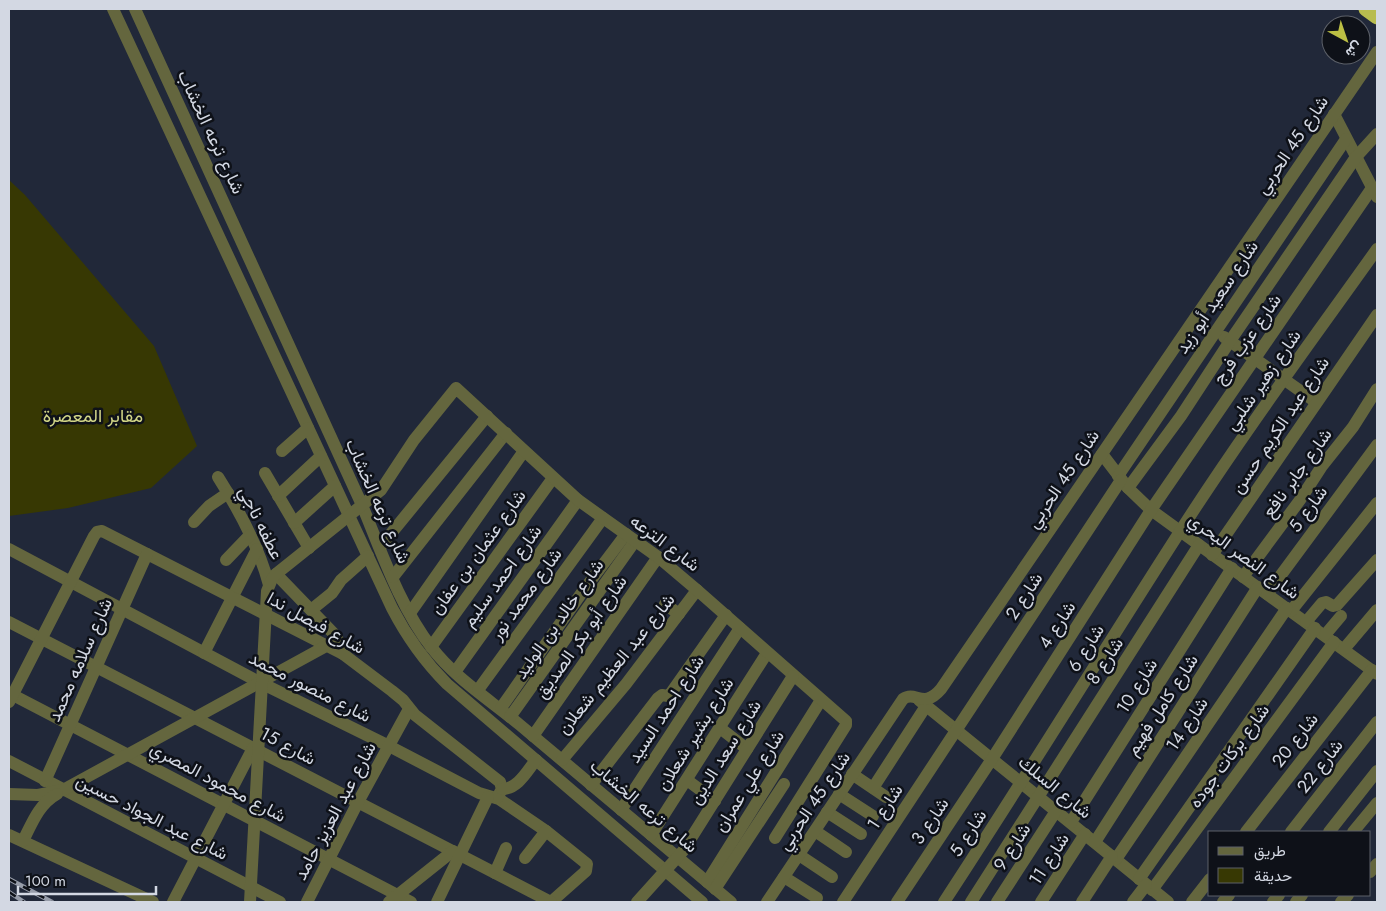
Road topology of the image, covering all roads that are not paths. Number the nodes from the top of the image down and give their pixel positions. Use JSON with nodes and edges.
{"nodes":[{"id":1,"x":114,"y":9,"type":"edge"},
{"id":2,"x":135,"y":9,"type":"edge"},
{"id":3,"x":1366,"y":9,"type":"edge"},
{"id":4,"x":1377,"y":17,"type":"edge"},
{"id":5,"x":1377,"y":52,"type":"edge"},
{"id":6,"x":1334,"y":114,"type":"junction"},
{"id":7,"x":1377,"y":134,"type":"edge"},
{"id":8,"x":1346,"y":139,"type":"junction"},
{"id":9,"x":1356,"y":157,"type":"junction"},
{"id":10,"x":1375,"y":193,"type":"edge"},
{"id":11,"x":1377,"y":249,"type":"edge"},
{"id":12,"x":266,"y":296,"type":"junction"},
{"id":13,"x":250,"y":303,"type":"junction"},
{"id":14,"x":1377,"y":315,"type":"edge"},
{"id":15,"x":1216,"y":331,"type":"junction"},
{"id":16,"x":1230,"y":341,"type":"junction"},
{"id":17,"x":1255,"y":358,"type":"junction"},
{"id":18,"x":1284,"y":379,"type":"junction"},
{"id":19,"x":1377,"y":389,"type":"edge"},
{"id":20,"x":1316,"y":402,"type":"junction"},
{"id":21,"x":487,"y":416,"type":"junction"},
{"id":22,"x":308,"y":428,"type":"junction"},
{"id":23,"x":506,"y":433,"type":"junction"},
{"id":24,"x":1377,"y":445,"type":"edge"},
{"id":25,"x":282,"y":451,"type":"dead end"},
{"id":26,"x":524,"y":451,"type":"junction"},
{"id":27,"x":1102,"y":454,"type":"junction"},
{"id":28,"x":321,"y":456,"type":"junction"},
{"id":29,"x":265,"y":473,"type":"dead end"},
{"id":30,"x":218,"y":477,"type":"dead end"},
{"id":31,"x":553,"y":478,"type":"junction"},
{"id":32,"x":1122,"y":481,"type":"junction"},
{"id":33,"x":335,"y":486,"type":"junction"},
{"id":34,"x":228,"y":493,"type":"junction"},
{"id":35,"x":278,"y":496,"type":"junction"},
{"id":36,"x":578,"y":500,"type":"junction"},
{"id":37,"x":1377,"y":504,"type":"edge"},
{"id":38,"x":362,"y":505,"type":"junction"},
{"id":39,"x":1151,"y":510,"type":"junction"},
{"id":40,"x":349,"y":515,"type":"junction"},
{"id":41,"x":603,"y":518,"type":"junction"},
{"id":42,"x":194,"y":522,"type":"dead end"},
{"id":43,"x":294,"y":523,"type":"junction"},
{"id":44,"x":1180,"y":532,"type":"junction"},
{"id":45,"x":250,"y":535,"type":"junction"},
{"id":46,"x":630,"y":537,"type":"junction"},
{"id":47,"x":1199,"y":545,"type":"junction"},
{"id":48,"x":380,"y":547,"type":"junction"},
{"id":49,"x":309,"y":548,"type":"junction"},
{"id":50,"x":9,"y":549,"type":"edge"},
{"id":51,"x":257,"y":549,"type":"junction"},
{"id":52,"x":148,"y":554,"type":"junction"},
{"id":53,"x":1212,"y":554,"type":"junction"},
{"id":54,"x":368,"y":556,"type":"junction"},
{"id":55,"x":658,"y":558,"type":"junction"},
{"id":56,"x":226,"y":560,"type":"dead end"},
{"id":57,"x":1377,"y":560,"type":"edge"},
{"id":58,"x":1232,"y":568,"type":"junction"},
{"id":59,"x":276,"y":574,"type":"junction"},
{"id":60,"x":393,"y":577,"type":"junction"},
{"id":61,"x":1244,"y":577,"type":"junction"},
{"id":62,"x":71,"y":582,"type":"junction"},
{"id":63,"x":269,"y":585,"type":"junction"},
{"id":64,"x":697,"y":590,"type":"junction"},
{"id":65,"x":1263,"y":591,"type":"junction"},
{"id":66,"x":233,"y":597,"type":"junction"},
{"id":67,"x":665,"y":604,"type":"dead end"},
{"id":68,"x":123,"y":609,"type":"junction"},
{"id":69,"x":311,"y":610,"type":"junction"},
{"id":70,"x":1289,"y":610,"type":"junction"},
{"id":71,"x":1377,"y":610,"type":"edge"},
{"id":72,"x":266,"y":614,"type":"junction"},
{"id":73,"x":410,"y":614,"type":"junction"},
{"id":74,"x":679,"y":614,"type":"junction"},
{"id":75,"x":726,"y":615,"type":"junction"},
{"id":76,"x":1341,"y":616,"type":"dead end"},
{"id":77,"x":9,"y":622,"type":"edge"},
{"id":78,"x":740,"y":628,"type":"junction"},
{"id":79,"x":1325,"y":635,"type":"junction"},
{"id":80,"x":41,"y":638,"type":"junction"},
{"id":81,"x":328,"y":646,"type":"junction"},
{"id":82,"x":431,"y":647,"type":"junction"},
{"id":83,"x":204,"y":653,"type":"junction"},
{"id":84,"x":767,"y":653,"type":"junction"},
{"id":85,"x":343,"y":654,"type":"junction"},
{"id":86,"x":96,"y":667,"type":"junction"},
{"id":87,"x":1374,"y":667,"type":"edge"},
{"id":88,"x":455,"y":672,"type":"junction"},
{"id":89,"x":793,"y":676,"type":"junction"},
{"id":90,"x":261,"y":683,"type":"junction"},
{"id":91,"x":478,"y":690,"type":"junction"},
{"id":92,"x":10,"y":696,"type":"edge"},
{"id":93,"x":821,"y":700,"type":"junction"},
{"id":94,"x":923,"y":703,"type":"junction"},
{"id":95,"x":409,"y":709,"type":"junction"},
{"id":96,"x":506,"y":712,"type":"junction"},
{"id":97,"x":197,"y":718,"type":"junction"},
{"id":98,"x":1377,"y":722,"type":"edge"},
{"id":99,"x":70,"y":725,"type":"junction"},
{"id":100,"x":720,"y":728,"type":"junction"},
{"id":101,"x":956,"y":730,"type":"junction"},
{"id":102,"x":533,"y":736,"type":"junction"},
{"id":103,"x":389,"y":746,"type":"junction"},
{"id":104,"x":255,"y":749,"type":"junction"},
{"id":105,"x":747,"y":749,"type":"junction"},
{"id":106,"x":129,"y":755,"type":"junction"},
{"id":107,"x":992,"y":759,"type":"junction"},
{"id":108,"x":536,"y":760,"type":"junction"},
{"id":109,"x":562,"y":760,"type":"junction"},
{"id":110,"x":9,"y":761,"type":"edge"},
{"id":111,"x":1377,"y":772,"type":"edge"},
{"id":112,"x":852,"y":774,"type":"junction"},
{"id":113,"x":772,"y":777,"type":"junction"},
{"id":114,"x":45,"y":780,"type":"junction"},
{"id":115,"x":687,"y":780,"type":"junction"},
{"id":116,"x":1022,"y":783,"type":"junction"},
{"id":117,"x":784,"y":784,"type":"junction"},
{"id":118,"x":592,"y":785,"type":"junction"},
{"id":119,"x":873,"y":788,"type":"junction"},
{"id":120,"x":63,"y":790,"type":"junction"},
{"id":121,"x":9,"y":794,"type":"edge"},
{"id":122,"x":839,"y":794,"type":"junction"},
{"id":123,"x":496,"y":795,"type":"junction"},
{"id":124,"x":802,"y":796,"type":"junction"},
{"id":125,"x":1039,"y":796,"type":"junction"},
{"id":126,"x":886,"y":797,"type":"dead end"},
{"id":127,"x":714,"y":801,"type":"junction"},
{"id":128,"x":358,"y":802,"type":"junction"},
{"id":129,"x":1377,"y":803,"type":"edge"},
{"id":130,"x":224,"y":805,"type":"junction"},
{"id":131,"x":621,"y":810,"type":"junction"},
{"id":132,"x":1056,"y":811,"type":"junction"},
{"id":133,"x":827,"y":812,"type":"junction"},
{"id":134,"x":873,"y":816,"type":"dead end"},
{"id":135,"x":254,"y":821,"type":"junction"},
{"id":136,"x":1071,"y":822,"type":"junction"},
{"id":137,"x":546,"y":831,"type":"junction"},
{"id":138,"x":815,"y":831,"type":"junction"},
{"id":139,"x":1247,"y":831,"type":"edge"},
{"id":140,"x":1292,"y":831,"type":"edge"},
{"id":141,"x":1330,"y":831,"type":"edge"},
{"id":142,"x":1354,"y":831,"type":"edge"},
{"id":143,"x":861,"y":834,"type":"dead end"},
{"id":144,"x":9,"y":835,"type":"edge"},
{"id":145,"x":651,"y":835,"type":"junction"},
{"id":146,"x":775,"y":838,"type":"dead end"},
{"id":147,"x":1090,"y":838,"type":"junction"},
{"id":148,"x":23,"y":841,"type":"junction"},
{"id":149,"x":506,"y":848,"type":"dead end"},
{"id":150,"x":846,"y":852,"type":"dead end"},
{"id":151,"x":456,"y":853,"type":"junction"},
{"id":152,"x":799,"y":855,"type":"junction"},
{"id":153,"x":525,"y":858,"type":"dead end"},
{"id":154,"x":678,"y":858,"type":"junction"},
{"id":155,"x":1114,"y":858,"type":"junction"},
{"id":156,"x":196,"y":859,"type":"junction"},
{"id":157,"x":329,"y":859,"type":"junction"},
{"id":158,"x":667,"y":871,"type":"junction"},
{"id":159,"x":495,"y":873,"type":"junction"},
{"id":160,"x":784,"y":877,"type":"junction"},
{"id":161,"x":832,"y":877,"type":"dead end"},
{"id":162,"x":1208,"y":882,"type":"edge"},
{"id":163,"x":1146,"y":884,"type":"junction"},
{"id":164,"x":711,"y":885,"type":"junction"},
{"id":165,"x":250,"y":887,"type":"junction"},
{"id":166,"x":817,"y":898,"type":"dead end"},
{"id":167,"x":393,"y":899,"type":"edge"},
{"id":168,"x":556,"y":900,"type":"edge"},
{"id":169,"x":153,"y":902,"type":"edge"},
{"id":170,"x":173,"y":902,"type":"edge"},
{"id":171,"x":250,"y":902,"type":"edge"},
{"id":172,"x":280,"y":902,"type":"edge"},
{"id":173,"x":307,"y":902,"type":"edge"},
{"id":174,"x":411,"y":902,"type":"edge"},
{"id":175,"x":437,"y":902,"type":"edge"},
{"id":176,"x":637,"y":902,"type":"edge"},
{"id":177,"x":702,"y":902,"type":"edge"},
{"id":178,"x":731,"y":902,"type":"edge"},
{"id":179,"x":768,"y":902,"type":"edge"},
{"id":180,"x":843,"y":902,"type":"edge"},
{"id":181,"x":897,"y":902,"type":"edge"},
{"id":182,"x":944,"y":902,"type":"edge"},
{"id":183,"x":970,"y":902,"type":"edge"},
{"id":184,"x":997,"y":902,"type":"edge"},
{"id":185,"x":1041,"y":902,"type":"edge"},
{"id":186,"x":1082,"y":902,"type":"edge"},
{"id":187,"x":1134,"y":902,"type":"edge"},
{"id":188,"x":1168,"y":902,"type":"edge"},
{"id":189,"x":1192,"y":902,"type":"edge"}],
"edges":[{"from":1,"to":13,"type":"street","name":"شارع ترعه الخشاب"},
{"from":2,"to":12,"type":"street","name":"شارع ترعه الخشاب"},
{"from":3,"to":4,"type":"highway"},
{"from":5,"to":6,"type":"street","name":"شارع 45 الحربي"},
{"from":6,"to":8,"type":"street"},
{"from":6,"to":27,"type":"street","name":"شارع 45 الحربي"},
{"from":7,"to":9,"type":"street"},
{"from":8,"to":9,"type":"street"},
{"from":8,"to":15,"type":"street","name":"شارع سعيد أبو زيد"},
{"from":9,"to":10,"type":"street"},
{"from":9,"to":16,"type":"street"},
{"from":10,"to":17,"type":"street","name":"شارع عزب فرج"},
{"from":11,"to":18,"type":"street","name":"شارع زهير شلبي"},
{"from":12,"to":13,"type":"street"},
{"from":12,"to":38,"type":"street","name":"شارع ترعه الخشاب"},
{"from":13,"to":22,"type":"street","name":"شارع ترعه الخشاب"},
{"from":14,"to":20,"type":"street","name":"شارع عبد الكريم حسن"},
{"from":15,"to":16,"type":"street"},
{"from":15,"to":32,"type":"street","name":"شارع سعيد أبو زيد"},
{"from":16,"to":17,"type":"street"},
{"from":16,"to":32,"type":"street"},
{"from":17,"to":18,"type":"street"},
{"from":17,"to":39,"type":"street","name":"شارع عزب فرج"},
{"from":18,"to":20,"type":"street"},
{"from":18,"to":44,"type":"street","name":"شارع زهير شلبي"},
{"from":19,"to":61,"type":"street","name":"شارع جابر نافع"},
{"from":20,"to":53,"type":"street","name":"شارع عبد الكريم حسن"},
{"from":21,"to":23,"type":"street","name":"شارع الترعه"},
{"from":21,"to":38,"type":"street","name":"شارع الترعه"},
{"from":21,"to":48,"type":"street"},
{"from":22,"to":25,"type":"street"},
{"from":22,"to":28,"type":"street","name":"شارع ترعه الخشاب"},
{"from":23,"to":26,"type":"street","name":"شارع الترعه"},
{"from":23,"to":60,"type":"street"},
{"from":24,"to":65,"type":"street","name":"شارع 5"},
{"from":26,"to":31,"type":"street","name":"شارع الترعه"},
{"from":26,"to":73,"type":"street"},
{"from":27,"to":32,"type":"street","name":"شارع النصر البحري"},
{"from":27,"to":94,"type":"street","name":"شارع 45 الحربي"},
{"from":28,"to":33,"type":"street","name":"شارع ترعه الخشاب"},
{"from":28,"to":35,"type":"street"},
{"from":29,"to":35,"type":"street"},
{"from":30,"to":34,"type":"street","name":"عطفه ناجي"},
{"from":31,"to":36,"type":"street","name":"شارع الترعه"},
{"from":31,"to":82,"type":"street","name":"شارع عثمان بن عفان"},
{"from":32,"to":39,"type":"street","name":"شارع النصر البحري"},
{"from":32,"to":101,"type":"street","name":"شارع 2"},
{"from":33,"to":40,"type":"street","name":"شارع ترعه الخشاب"},
{"from":33,"to":43,"type":"street"},
{"from":34,"to":42,"type":"street"},
{"from":34,"to":45,"type":"street","name":"عطفه ناجي"},
{"from":35,"to":43,"type":"street"},
{"from":36,"to":41,"type":"street","name":"شارع الترعه"},
{"from":36,"to":88,"type":"street","name":"شارع احمد سليم"},
{"from":37,"to":70,"type":"street","name":"شارع 14"},
{"from":38,"to":40,"type":"street"},
{"from":38,"to":48,"type":"street","name":"شارع ترعه الخشاب"},
{"from":39,"to":44,"type":"street","name":"شارع النصر البحري"},
{"from":39,"to":107,"type":"street","name":"شارع 4"},
{"from":40,"to":49,"type":"street"},
{"from":40,"to":54,"type":"street","name":"شارع ترعه الخشاب"},
{"from":41,"to":46,"type":"street","name":"شارع الترعه"},
{"from":41,"to":91,"type":"street","name":"شارع محمد نور"},
{"from":43,"to":49,"type":"street"},
{"from":44,"to":47,"type":"street","name":"شارع النصر البحري"},
{"from":44,"to":116,"type":"street","name":"شارع 6"},
{"from":45,"to":51,"type":"street","name":"عطفه ناجي"},
{"from":45,"to":56,"type":"street"},
{"from":46,"to":55,"type":"street","name":"شارع الترعه"},
{"from":46,"to":96,"type":"street","name":"شارع خالد بن الوليد"},
{"from":47,"to":53,"type":"street","name":"شارع النصر البحري"},
{"from":47,"to":125,"type":"street","name":"شارع 8"},
{"from":48,"to":60,"type":"street","name":"شارع ترعه الخشاب"},
{"from":49,"to":59,"type":"street"},
{"from":50,"to":62,"type":"street","name":"شارع منصور محمد"},
{"from":51,"to":63,"type":"street","name":"عطفه ناجي"},
{"from":51,"to":66,"type":"street"},
{"from":52,"to":62,"type":"street","name":"شارع فيصل ندا"},
{"from":52,"to":66,"type":"street","name":"شارع فيصل ندا"},
{"from":52,"to":68,"type":"street","name":"شارع سلامه محمد"},
{"from":53,"to":58,"type":"street","name":"شارع النصر البحري"},
{"from":54,"to":69,"type":"street"},
{"from":54,"to":108,"type":"street","name":"شارع ترعه الخشاب"},
{"from":55,"to":64,"type":"street","name":"شارع الترعه"},
{"from":55,"to":102,"type":"street","name":"شارع أبو بكر الصديق"},
{"from":57,"to":79,"type":"street"},
{"from":58,"to":61,"type":"street","name":"شارع النصر البحري"},
{"from":58,"to":136,"type":"street","name":"شارع 10"},
{"from":59,"to":63,"type":"street"},
{"from":59,"to":69,"type":"street"},
{"from":60,"to":73,"type":"street","name":"شارع ترعه الخشاب"},
{"from":61,"to":65,"type":"street","name":"شارع النصر البحري"},
{"from":62,"to":68,"type":"street","name":"شارع منصور محمد"},
{"from":62,"to":80,"type":"street"},
{"from":63,"to":72,"type":"street"},
{"from":64,"to":74,"type":"street","name":"شارع عبد العظيم شعلان"},
{"from":64,"to":75,"type":"street","name":"شارع الترعه"},
{"from":65,"to":70,"type":"street","name":"شارع النصر البحري"},
{"from":65,"to":147,"type":"street","name":"شارع كامل فهيم"},
{"from":66,"to":72,"type":"street","name":"شارع فيصل ندا"},
{"from":66,"to":83,"type":"street"},
{"from":67,"to":74,"type":"street"},
{"from":68,"to":83,"type":"street","name":"شارع منصور محمد"},
{"from":68,"to":86,"type":"street","name":"شارع سلامه محمد"},
{"from":69,"to":85,"type":"street"},
{"from":70,"to":79,"type":"street","name":"شارع النصر البحري"},
{"from":70,"to":155,"type":"street","name":"شارع 14"},
{"from":71,"to":79,"type":"street"},
{"from":72,"to":81,"type":"street","name":"شارع فيصل ندا"},
{"from":72,"to":90,"type":"street"},
{"from":73,"to":82,"type":"street","name":"شارع ترعه الخشاب"},
{"from":74,"to":109,"type":"street","name":"شارع عبد العظيم شعلان"},
{"from":75,"to":78,"type":"street","name":"شارع الترعه"},
{"from":75,"to":118,"type":"street"},
{"from":76,"to":79,"type":"street"},
{"from":77,"to":80,"type":"street","name":"شارع 15"},
{"from":78,"to":84,"type":"street","name":"شارع الترعه"},
{"from":78,"to":131,"type":"street","name":"شارع احمد السيد"},
{"from":79,"to":87,"type":"street","name":"شارع النصر البحري"},
{"from":79,"to":163,"type":"street"},
{"from":79,"to":163,"type":"street","name":"شارع بركات جوده"},
{"from":80,"to":86,"type":"street","name":"شارع 15"},
{"from":80,"to":92,"type":"street"},
{"from":81,"to":85,"type":"street","name":"شارع فيصل ندا"},
{"from":81,"to":90,"type":"street"},
{"from":82,"to":88,"type":"street","name":"شارع ترعه الخشاب"},
{"from":83,"to":90,"type":"street","name":"شارع منصور محمد"},
{"from":84,"to":89,"type":"street","name":"شارع الترعه"},
{"from":84,"to":100,"type":"street","name":"شارع بشير شعلان"},
{"from":85,"to":95,"type":"street","name":"شارع فيصل ندا"},
{"from":86,"to":97,"type":"street","name":"شارع 15"},
{"from":86,"to":99,"type":"street","name":"شارع سلامه محمد"},
{"from":87,"to":139,"type":"street","name":"شارع 20"},
{"from":88,"to":91,"type":"street","name":"شارع ترعه الخشاب"},
{"from":89,"to":93,"type":"street","name":"شارع الترعه"},
{"from":89,"to":105,"type":"street","name":"شارع سعد الدين"},
{"from":90,"to":97,"type":"street"},
{"from":90,"to":103,"type":"street","name":"شارع منصور محمد"},
{"from":90,"to":104,"type":"street"},
{"from":91,"to":96,"type":"street","name":"شارع ترعه الخشاب"},
{"from":92,"to":99,"type":"street","name":"شارع محمود المصري"},
{"from":93,"to":113,"type":"street","name":"شارع علي عمران"},
{"from":93,"to":124,"type":"street","name":"شارع الترعه"},
{"from":94,"to":101,"type":"street","name":"شارع السلك"},
{"from":94,"to":112,"type":"street","name":"شارع 45 الحربي"},
{"from":94,"to":119,"type":"street"},
{"from":95,"to":103,"type":"street","name":"شارع عبد العزيز حامد"},
{"from":95,"to":123,"type":"street","name":"شارع فيصل ندا"},
{"from":96,"to":102,"type":"street","name":"شارع ترعه الخشاب"},
{"from":97,"to":104,"type":"street","name":"شارع 15"},
{"from":97,"to":106,"type":"street"},
{"from":98,"to":140,"type":"street","name":"شارع 22"},
{"from":99,"to":106,"type":"street","name":"شارع محمود المصري"},
{"from":99,"to":114,"type":"street","name":"شارع سلامه محمد"},
{"from":100,"to":105,"type":"street"},
{"from":100,"to":115,"type":"street","name":"شارع بشير شعلان"},
{"from":101,"to":107,"type":"street","name":"شارع السلك"},
{"from":101,"to":180,"type":"street","name":"شارع 1"},
{"from":102,"to":109,"type":"street","name":"شارع ترعه الخشاب"},
{"from":103,"to":123,"type":"street","name":"شارع منصور محمد"},
{"from":103,"to":128,"type":"street","name":"شارع عبد العزيز حامد"},
{"from":104,"to":128,"type":"street","name":"شارع 15"},
{"from":104,"to":130,"type":"street"},
{"from":104,"to":135,"type":"street"},
{"from":105,"to":127,"type":"street","name":"شارع سعد الدين"},
{"from":106,"to":120,"type":"street"},
{"from":106,"to":130,"type":"street","name":"شارع محمود المصري"},
{"from":107,"to":116,"type":"street","name":"شارع السلك"},
{"from":107,"to":181,"type":"street","name":"شارع 3"},
{"from":108,"to":123,"type":"street"},
{"from":108,"to":158,"type":"street","name":"شارع ترعه الخشاب"},
{"from":109,"to":118,"type":"street","name":"شارع ترعه الخشاب"},
{"from":110,"to":114,"type":"street","name":"شارع عبد الجواد حسين"},
{"from":111,"to":141,"type":"street"},
{"from":112,"to":119,"type":"street"},
{"from":112,"to":122,"type":"street","name":"شارع 45 الحربي"},
{"from":113,"to":117,"type":"street"},
{"from":113,"to":164,"type":"street","name":"شارع علي عمران"},
{"from":114,"to":120,"type":"street","name":"شارع عبد الجواد حسين"},
{"from":115,"to":127,"type":"street"},
{"from":115,"to":145,"type":"street","name":"شارع بشير شعلان"},
{"from":116,"to":125,"type":"street","name":"شارع السلك"},
{"from":116,"to":182,"type":"street","name":"شارع 5"},
{"from":117,"to":124,"type":"street"},
{"from":117,"to":164,"type":"street"},
{"from":118,"to":131,"type":"street","name":"شارع ترعه الخشاب"},
{"from":119,"to":126,"type":"street"},
{"from":120,"to":121,"type":"street"},
{"from":120,"to":148,"type":"street"},
{"from":120,"to":156,"type":"street","name":"شارع عبد الجواد حسين"},
{"from":122,"to":133,"type":"street","name":"شارع 45 الحربي"},
{"from":122,"to":134,"type":"street"},
{"from":123,"to":137,"type":"street","name":"شارع منصور محمد"},
{"from":123,"to":151,"type":"street"},
{"from":124,"to":146,"type":"street"},
{"from":125,"to":132,"type":"street","name":"شارع السلك"},
{"from":125,"to":183,"type":"street","name":"شارع 8"},
{"from":127,"to":154,"type":"street","name":"شارع سعد الدين"},
{"from":128,"to":151,"type":"street","name":"شارع 15"},
{"from":128,"to":157,"type":"street","name":"شارع عبد العزيز حامد"},
{"from":129,"to":142,"type":"street"},
{"from":130,"to":135,"type":"street","name":"شارع محمود المصري"},
{"from":130,"to":156,"type":"street"},
{"from":131,"to":145,"type":"street","name":"شارع ترعه الخشاب"},
{"from":132,"to":136,"type":"street","name":"شارع السلك"},
{"from":132,"to":184,"type":"street","name":"شارع 9"},
{"from":133,"to":138,"type":"street","name":"شارع 45 الحربي"},
{"from":133,"to":143,"type":"street"},
{"from":135,"to":157,"type":"street","name":"شارع محمود المصري"},
{"from":135,"to":165,"type":"street"},
{"from":136,"to":147,"type":"street","name":"شارع السلك"},
{"from":137,"to":153,"type":"street"},
{"from":137,"to":168,"type":"street","name":"شارع منصور محمد"},
{"from":138,"to":150,"type":"street"},
{"from":138,"to":152,"type":"street","name":"شارع 45 الحربي"},
{"from":144,"to":148,"type":"street"},
{"from":145,"to":154,"type":"street","name":"شارع ترعه الخشاب"},
{"from":147,"to":155,"type":"street","name":"شارع السلك"},
{"from":147,"to":185,"type":"street","name":"شارع 11"},
{"from":148,"to":169,"type":"street"},
{"from":149,"to":159,"type":"street"},
{"from":151,"to":159,"type":"street","name":"شارع 15"},
{"from":151,"to":167,"type":"street"},
{"from":151,"to":175,"type":"street"},
{"from":152,"to":160,"type":"street","name":"شارع 45 الحربي"},
{"from":152,"to":161,"type":"street"},
{"from":154,"to":158,"type":"street","name":"شارع سعد الدين"},
{"from":154,"to":164,"type":"street","name":"شارع ترعه الخشاب"},
{"from":155,"to":163,"type":"street","name":"شارع السلك"},
{"from":155,"to":186,"type":"street","name":"شارع 14"},
{"from":156,"to":165,"type":"street","name":"شارع عبد الجواد حسين"},
{"from":156,"to":170,"type":"street"},
{"from":157,"to":167,"type":"street","name":"شارع محمود المصري"},
{"from":157,"to":173,"type":"street","name":"شارع عبد العزيز حامد"},
{"from":158,"to":176,"type":"street","name":"شارع سعد الدين"},
{"from":158,"to":177,"type":"street","name":"شارع ترعه الخشاب"},
{"from":159,"to":168,"type":"street","name":"شارع 15"},
{"from":160,"to":166,"type":"street"},
{"from":160,"to":179,"type":"street","name":"شارع 45 الحربي"},
{"from":162,"to":189,"type":"street"},
{"from":163,"to":187,"type":"street"},
{"from":163,"to":188,"type":"street","name":"شارع السلك"},
{"from":164,"to":178,"type":"street","name":"شارع ترعه الخشاب"},
{"from":165,"to":171,"type":"street"},
{"from":165,"to":172,"type":"street","name":"شارع عبد الجواد حسين"},
{"from":167,"to":174,"type":"street","name":"شارع محمود المصري"}]}
